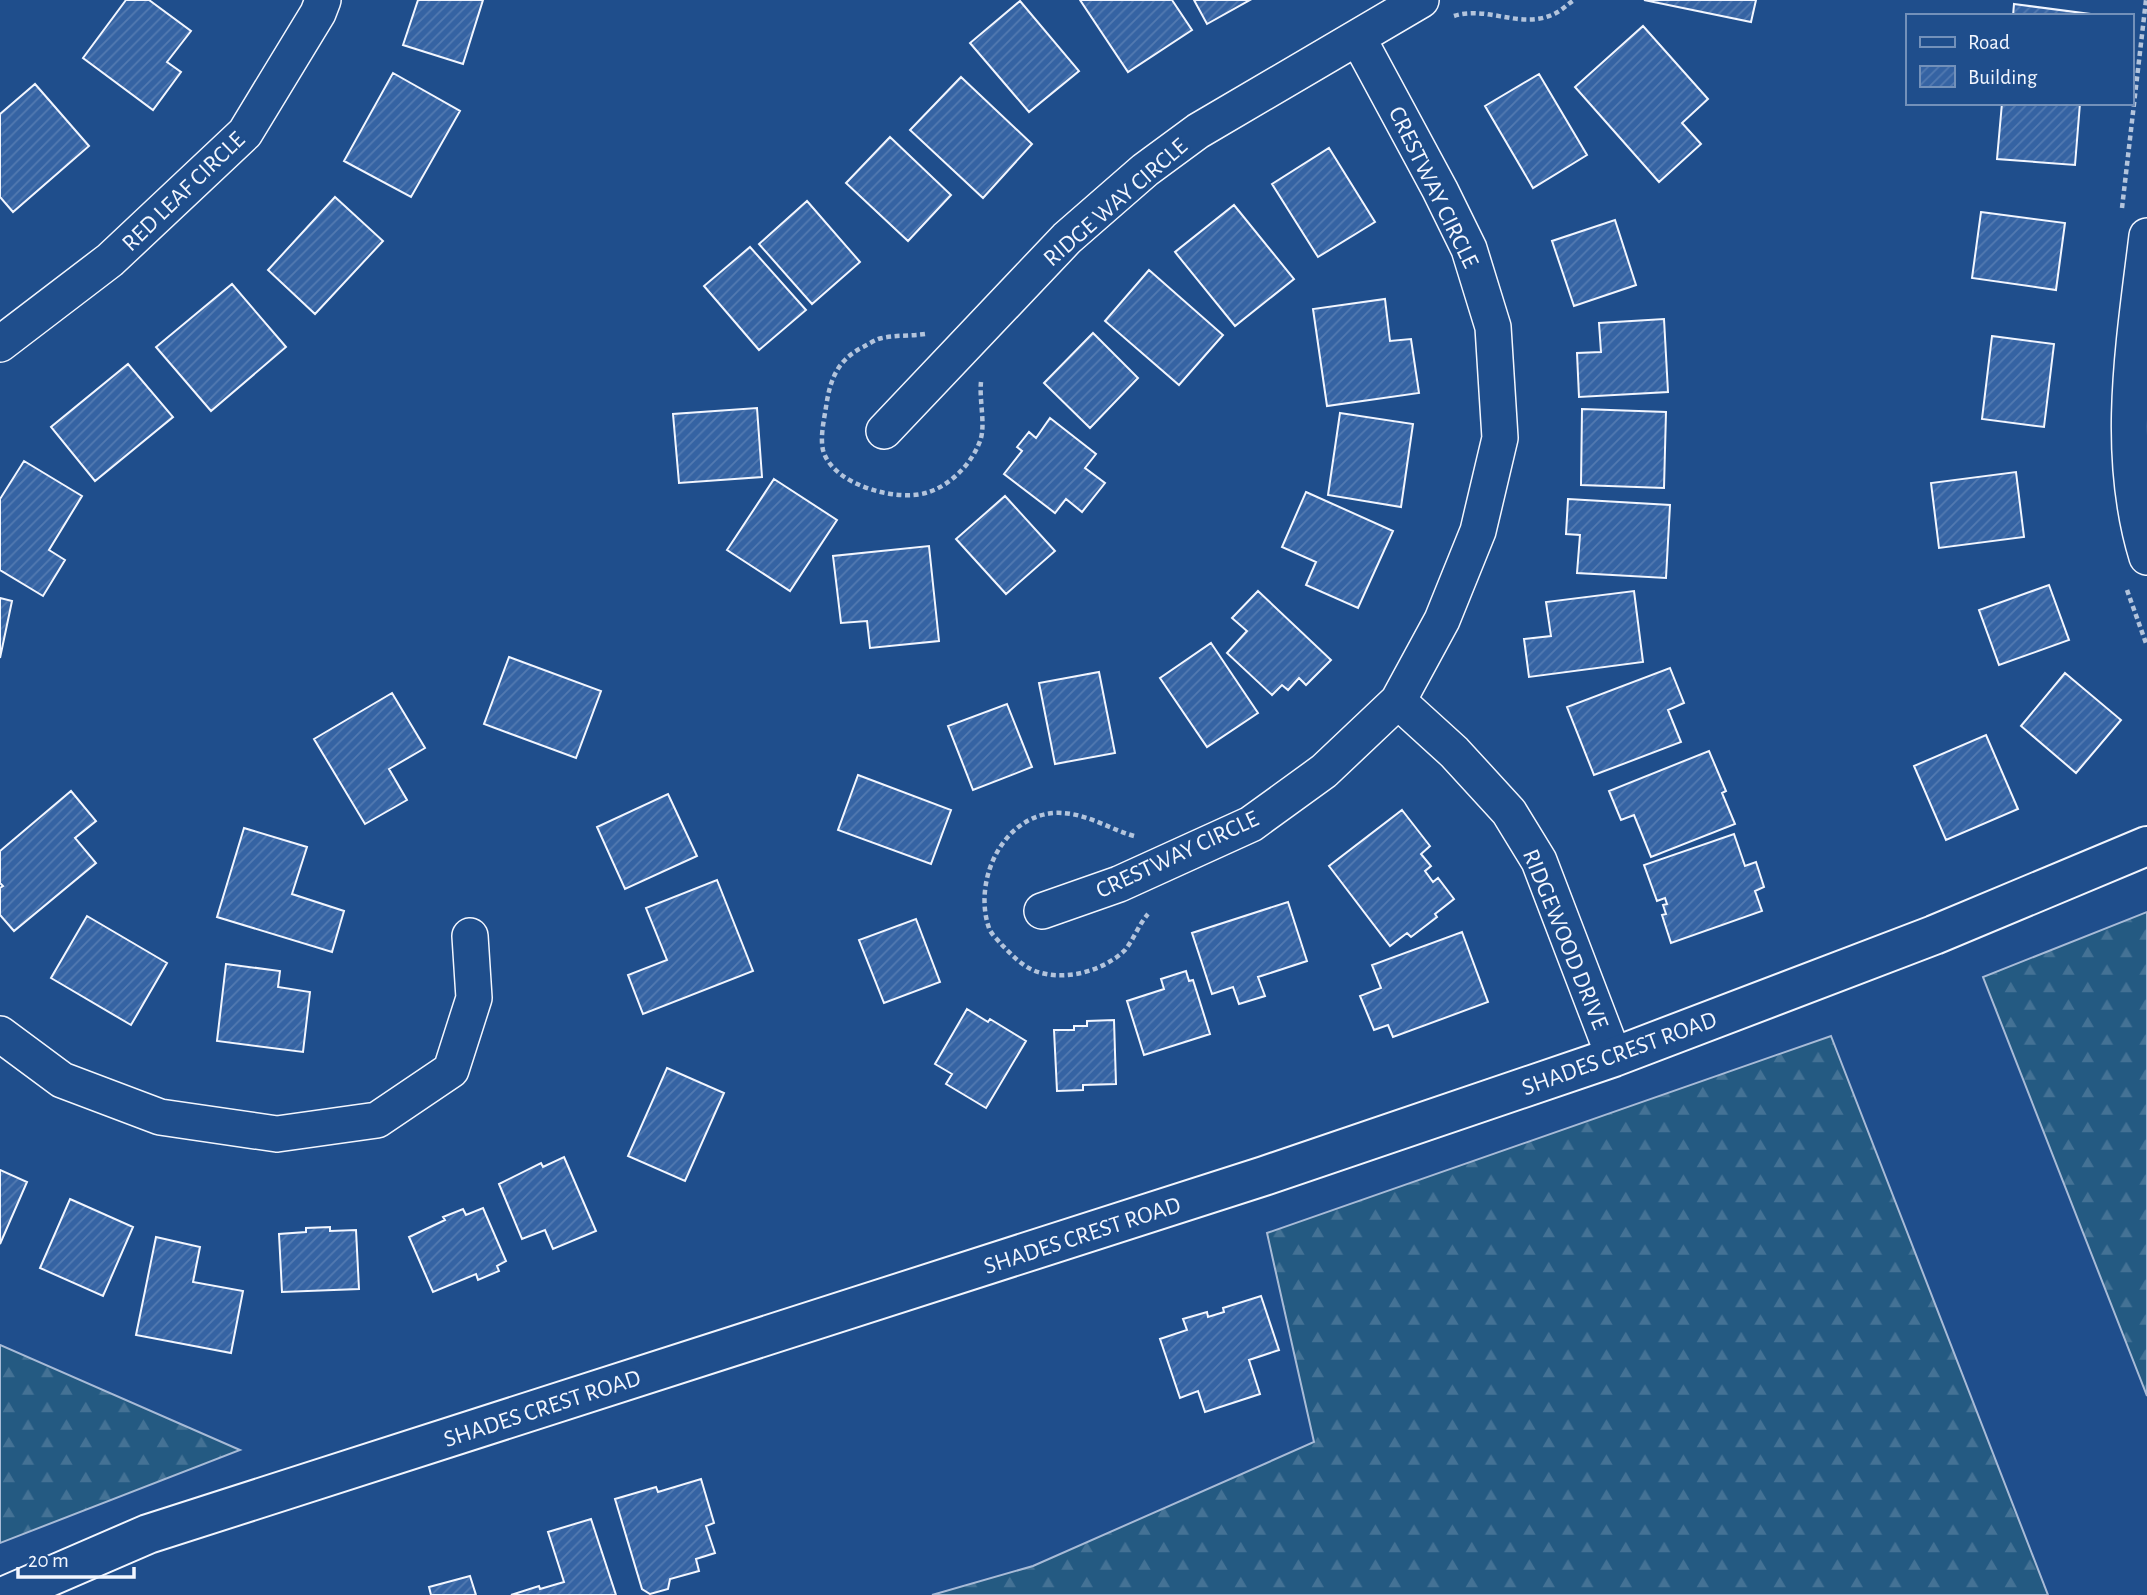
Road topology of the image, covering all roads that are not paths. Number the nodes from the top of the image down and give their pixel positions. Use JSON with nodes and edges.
{"nodes":[{"id":1,"x":323,"y":0,"type":"edge"},
{"id":2,"x":1422,"y":0,"type":"edge"},
{"id":3,"x":1358,"y":38,"type":"junction"},
{"id":4,"x":2147,"y":236,"type":"edge"},
{"id":5,"x":0,"y":344,"type":"edge"},
{"id":6,"x":884,"y":431,"type":"dead end"},
{"id":7,"x":2147,"y":557,"type":"edge"},
{"id":8,"x":1398,"y":701,"type":"junction"},
{"id":9,"x":2147,"y":846,"type":"edge"},
{"id":10,"x":1042,"y":911,"type":"dead end"},
{"id":11,"x":470,"y":936,"type":"dead end"},
{"id":12,"x":0,"y":1034,"type":"edge"},
{"id":13,"x":1614,"y":1058,"type":"junction"},
{"id":14,"x":7,"y":1595,"type":"edge"}],
"edges":[{"from":1,"to":5,"type":"street","name":"RED LEAF CIRCLE"},
{"from":2,"to":3,"type":"street","name":"RIDGE WAY CIRCLE"},
{"from":3,"to":6,"type":"street","name":"RIDGE WAY CIRCLE"},
{"from":3,"to":8,"type":"street","name":"CRESTWAY CIRCLE"},
{"from":4,"to":7,"type":"street"},
{"from":8,"to":10,"type":"street","name":"CRESTWAY CIRCLE"},
{"from":8,"to":13,"type":"street","name":"RIDGEWOOD DRIVE"},
{"from":9,"to":13,"type":"street","name":"SHADES CREST ROAD"},
{"from":11,"to":12,"type":"street"},
{"from":13,"to":14,"type":"street","name":"SHADES CREST ROAD"}]}
